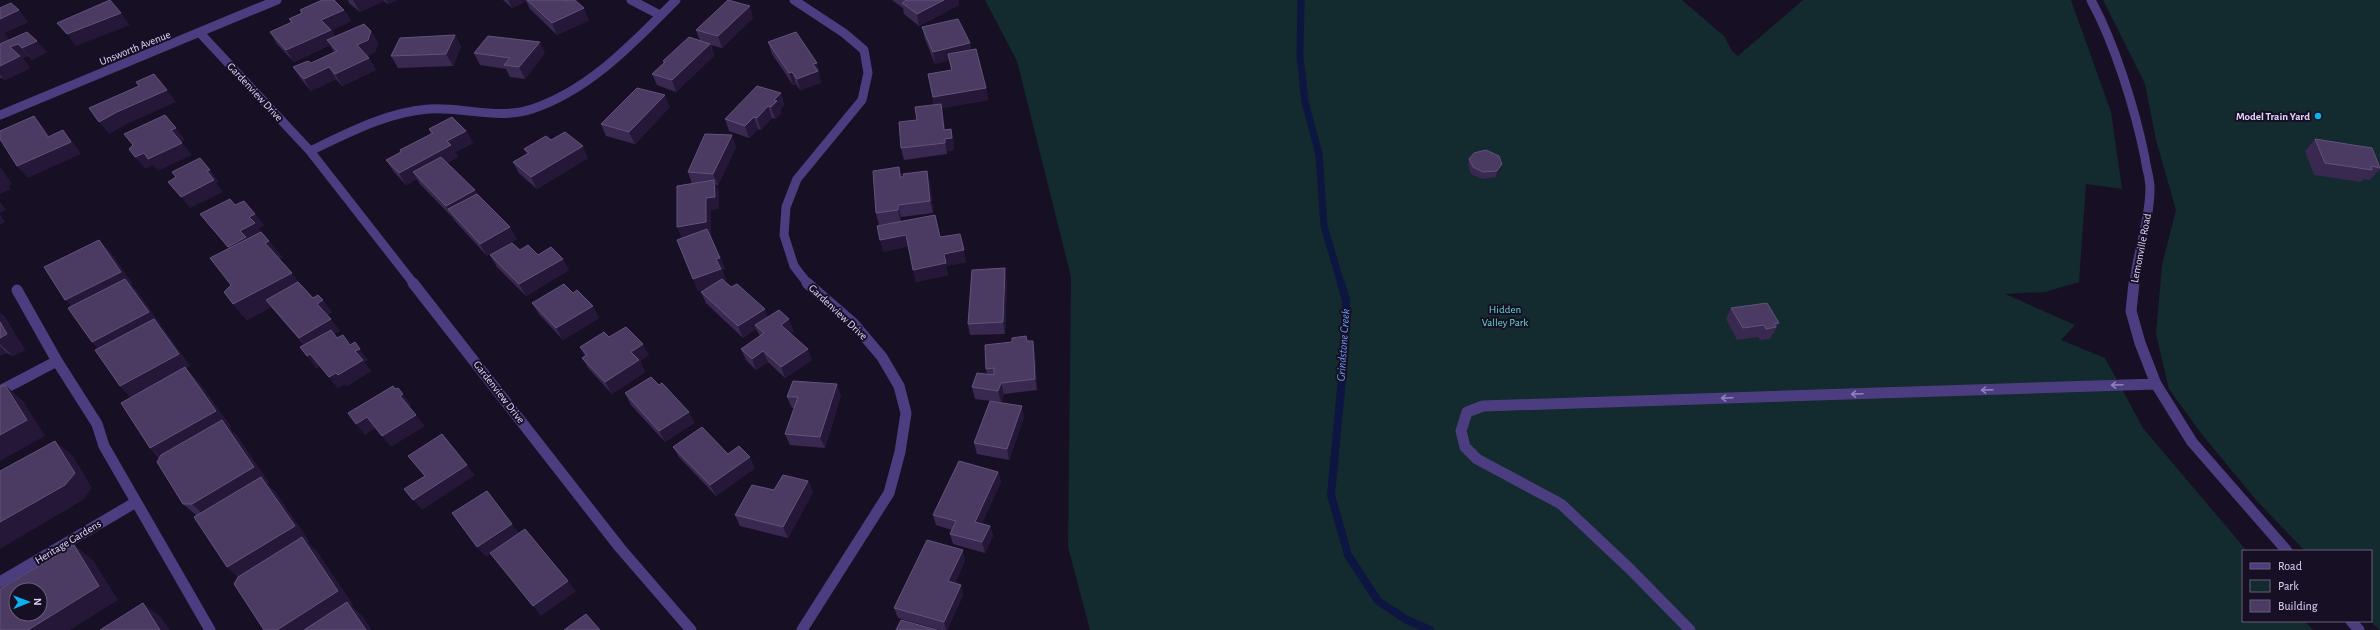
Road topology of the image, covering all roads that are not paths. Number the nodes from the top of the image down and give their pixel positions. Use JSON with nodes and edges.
{"nodes":[{"id":1,"x":277,"y":0,"type":"edge"},
{"id":2,"x":631,"y":0,"type":"edge"},
{"id":3,"x":676,"y":0,"type":"edge"},
{"id":4,"x":794,"y":0,"type":"edge"},
{"id":5,"x":2091,"y":0,"type":"edge"},
{"id":6,"x":660,"y":15,"type":"junction"},
{"id":7,"x":200,"y":32,"type":"junction"},
{"id":8,"x":0,"y":115,"type":"edge"},
{"id":9,"x":310,"y":151,"type":"junction"},
{"id":10,"x":17,"y":290,"type":"dead end"},
{"id":11,"x":57,"y":361,"type":"junction"},
{"id":12,"x":2156,"y":384,"type":"junction"},
{"id":13,"x":0,"y":391,"type":"edge"},
{"id":14,"x":136,"y":502,"type":"junction"},
{"id":15,"x":2286,"y":550,"type":"edge"},
{"id":16,"x":0,"y":582,"type":"edge"},
{"id":17,"x":2352,"y":622,"type":"edge"},
{"id":18,"x":210,"y":630,"type":"edge"},
{"id":19,"x":691,"y":630,"type":"edge"},
{"id":20,"x":802,"y":630,"type":"edge"},
{"id":21,"x":1690,"y":630,"type":"edge"},
{"id":22,"x":2359,"y":630,"type":"edge"}],
"edges":[{"from":1,"to":7,"type":"street","name":"Unsworth Avenue"},
{"from":2,"to":6,"type":"street"},
{"from":3,"to":6,"type":"street"},
{"from":4,"to":20,"type":"street","name":"Gardenview Drive"},
{"from":5,"to":12,"type":"street","name":"Lemonville Road"},
{"from":6,"to":9,"type":"street"},
{"from":7,"to":8,"type":"street","name":"Unsworth Avenue"},
{"from":7,"to":9,"type":"street","name":"Gardenview Drive"},
{"from":9,"to":19,"type":"street","name":"Gardenview Drive"},
{"from":10,"to":11,"type":"street"},
{"from":11,"to":13,"type":"street"},
{"from":11,"to":14,"type":"street"},
{"from":12,"to":15,"type":"street","name":"Lemonville Road"},
{"from":12,"to":21,"type":"street","one_way":true},
{"from":14,"to":16,"type":"street","name":"Heritage Gardens"},
{"from":14,"to":18,"type":"street"},
{"from":17,"to":22,"type":"street"}]}
